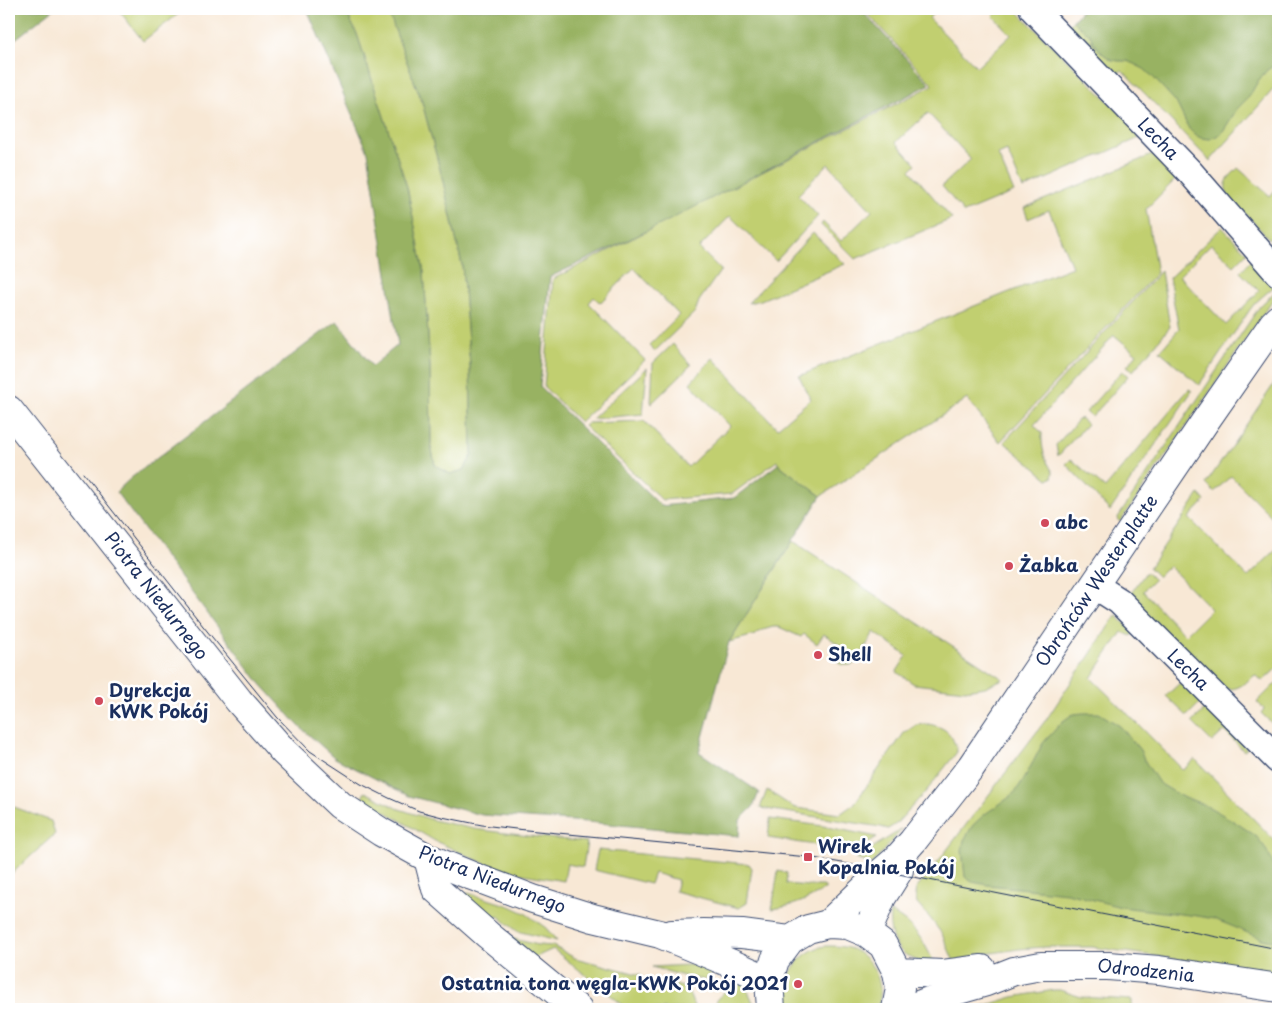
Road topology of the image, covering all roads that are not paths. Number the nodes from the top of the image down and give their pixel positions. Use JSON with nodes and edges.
{"nodes":[{"id":1,"x":1033,"y":9,"type":"edge"},
{"id":2,"x":1278,"y":273,"type":"edge"},
{"id":3,"x":1278,"y":319,"type":"edge"},
{"id":4,"x":9,"y":410,"type":"edge"},
{"id":5,"x":1094,"y":584,"type":"junction"},
{"id":6,"x":1278,"y":760,"type":"edge"},
{"id":7,"x":913,"y":841,"type":"junction"},
{"id":8,"x":428,"y":858,"type":"junction"},
{"id":9,"x":828,"y":924,"type":"junction"},
{"id":10,"x":867,"y":933,"type":"junction"},
{"id":11,"x":660,"y":934,"type":"junction"},
{"id":12,"x":790,"y":940,"type":"junction"},
{"id":13,"x":1014,"y":971,"type":"junction"},
{"id":14,"x":897,"y":972,"type":"junction"},
{"id":15,"x":769,"y":980,"type":"junction"},
{"id":16,"x":1278,"y":988,"type":"edge"},
{"id":17,"x":578,"y":1009,"type":"edge"},
{"id":18,"x":771,"y":1009,"type":"edge"},
{"id":19,"x":896,"y":1009,"type":"edge"},
{"id":20,"x":908,"y":1009,"type":"edge"}],
"edges":[{"from":1,"to":2,"type":"street","name":"Lecha"},
{"from":3,"to":5,"type":"street","name":"Obrońców Westerplatte"},
{"from":4,"to":8,"type":"street","name":"Piotra Niedurnego"},
{"from":5,"to":6,"type":"street","name":"Lecha"},
{"from":5,"to":7,"type":"street","name":"Obrońców Westerplatte"},
{"from":7,"to":9,"type":"street","name":"Obrońców Westerplatte"},
{"from":7,"to":10,"type":"street","name":"Obrońców Westerplatte"},
{"from":8,"to":11,"type":"street","name":"Piotra Niedurnego"},
{"from":8,"to":17,"type":"street"},
{"from":9,"to":10,"type":"street"},
{"from":9,"to":12,"type":"street"},
{"from":10,"to":14,"type":"street"},
{"from":11,"to":12,"type":"street","name":"Piotra Niedurnego"},
{"from":11,"to":15,"type":"street","name":"Piotra Niedurnego"},
{"from":12,"to":15,"type":"street"},
{"from":13,"to":14,"type":"street","name":"Odrodzenia"},
{"from":13,"to":16,"type":"street","name":"Odrodzenia"},
{"from":13,"to":20,"type":"street","name":"Odrodzenia"},
{"from":14,"to":19,"type":"street"},
{"from":15,"to":18,"type":"street"}]}
